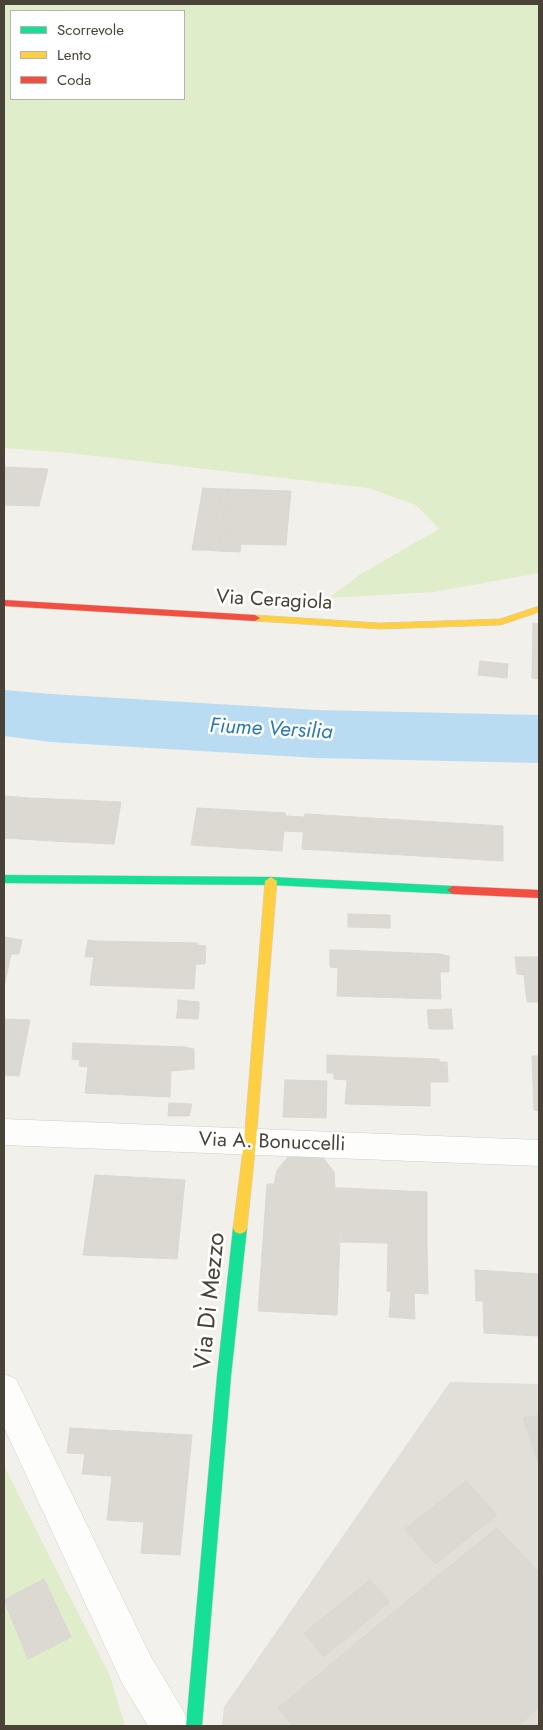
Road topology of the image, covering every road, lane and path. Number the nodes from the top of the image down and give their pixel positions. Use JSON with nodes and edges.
{"nodes":[{"id":1,"x":4,"y":603,"type":"edge"},
{"id":2,"x":539,"y":609,"type":"edge"},
{"id":3,"x":4,"y":879,"type":"edge"},
{"id":4,"x":271,"y":881,"type":"junction"},
{"id":5,"x":539,"y":894,"type":"edge"},
{"id":6,"x":4,"y":1132,"type":"edge"},
{"id":7,"x":250,"y":1142,"type":"junction"},
{"id":8,"x":539,"y":1153,"type":"edge"},
{"id":9,"x":4,"y":1390,"type":"edge"},
{"id":10,"x":170,"y":1726,"type":"edge"},
{"id":11,"x":194,"y":1726,"type":"edge"}],
"edges":[{"from":1,"to":2,"type":"street","name":"Via Ceragiola"},
{"from":3,"to":4,"type":"street"},
{"from":4,"to":5,"type":"street"},
{"from":4,"to":7,"type":"street","name":"Via Di Mezzo"},
{"from":6,"to":7,"type":"street","name":"Via A. Bonuccelli"},
{"from":7,"to":8,"type":"street","name":"Via A. Bonuccelli"},
{"from":7,"to":11,"type":"street","name":"Via Di Mezzo"},
{"from":9,"to":10,"type":"street"}]}
